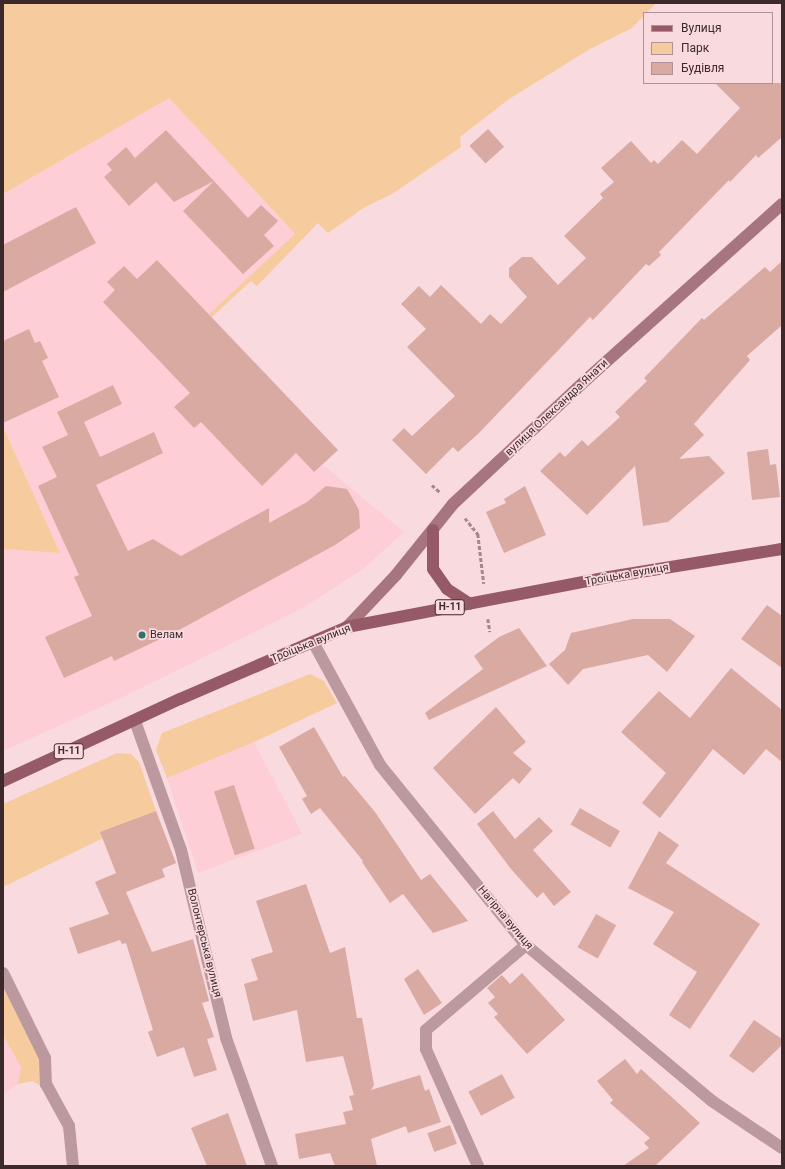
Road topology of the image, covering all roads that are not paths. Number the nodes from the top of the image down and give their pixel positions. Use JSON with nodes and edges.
{"nodes":[{"id":1,"x":782,"y":204,"type":"edge"},
{"id":2,"x":433,"y":530,"type":"junction"},
{"id":3,"x":782,"y":549,"type":"edge"},
{"id":4,"x":470,"y":604,"type":"junction"},
{"id":5,"x":347,"y":627,"type":"junction"},
{"id":6,"x":313,"y":642,"type":"junction"},
{"id":7,"x":135,"y":721,"type":"junction"},
{"id":8,"x":3,"y":781,"type":"edge"},
{"id":9,"x":526,"y":945,"type":"junction"},
{"id":10,"x":3,"y":973,"type":"edge"},
{"id":11,"x":782,"y":1148,"type":"edge"},
{"id":12,"x":73,"y":1166,"type":"edge"},
{"id":13,"x":272,"y":1166,"type":"edge"},
{"id":14,"x":478,"y":1166,"type":"edge"}],
"edges":[{"from":1,"to":2,"type":"street","name":"вулиця Олександра Янати"},
{"from":2,"to":4,"type":"main road"},
{"from":2,"to":5,"type":"street","name":"вулиця Олександра Янати"},
{"from":3,"to":4,"type":"main road","name":"Троїцька вулиця","number":"Н-11"},
{"from":4,"to":5,"type":"main road","name":"Троїцька вулиця","number":"Н-11"},
{"from":5,"to":6,"type":"main road","name":"Троїцька вулиця","number":"Н-11"},
{"from":6,"to":7,"type":"main road","name":"Троїцька вулиця","number":"Н-11"},
{"from":6,"to":9,"type":"street","name":"Нагірна вулиця"},
{"from":7,"to":8,"type":"main road","name":"Троїцька вулиця","number":"Н-11"},
{"from":7,"to":13,"type":"street","name":"Волонтерська вулиця"},
{"from":9,"to":11,"type":"street","name":"Нагірна вулиця"},
{"from":9,"to":14,"type":"street"},
{"from":10,"to":12,"type":"street"}]}
